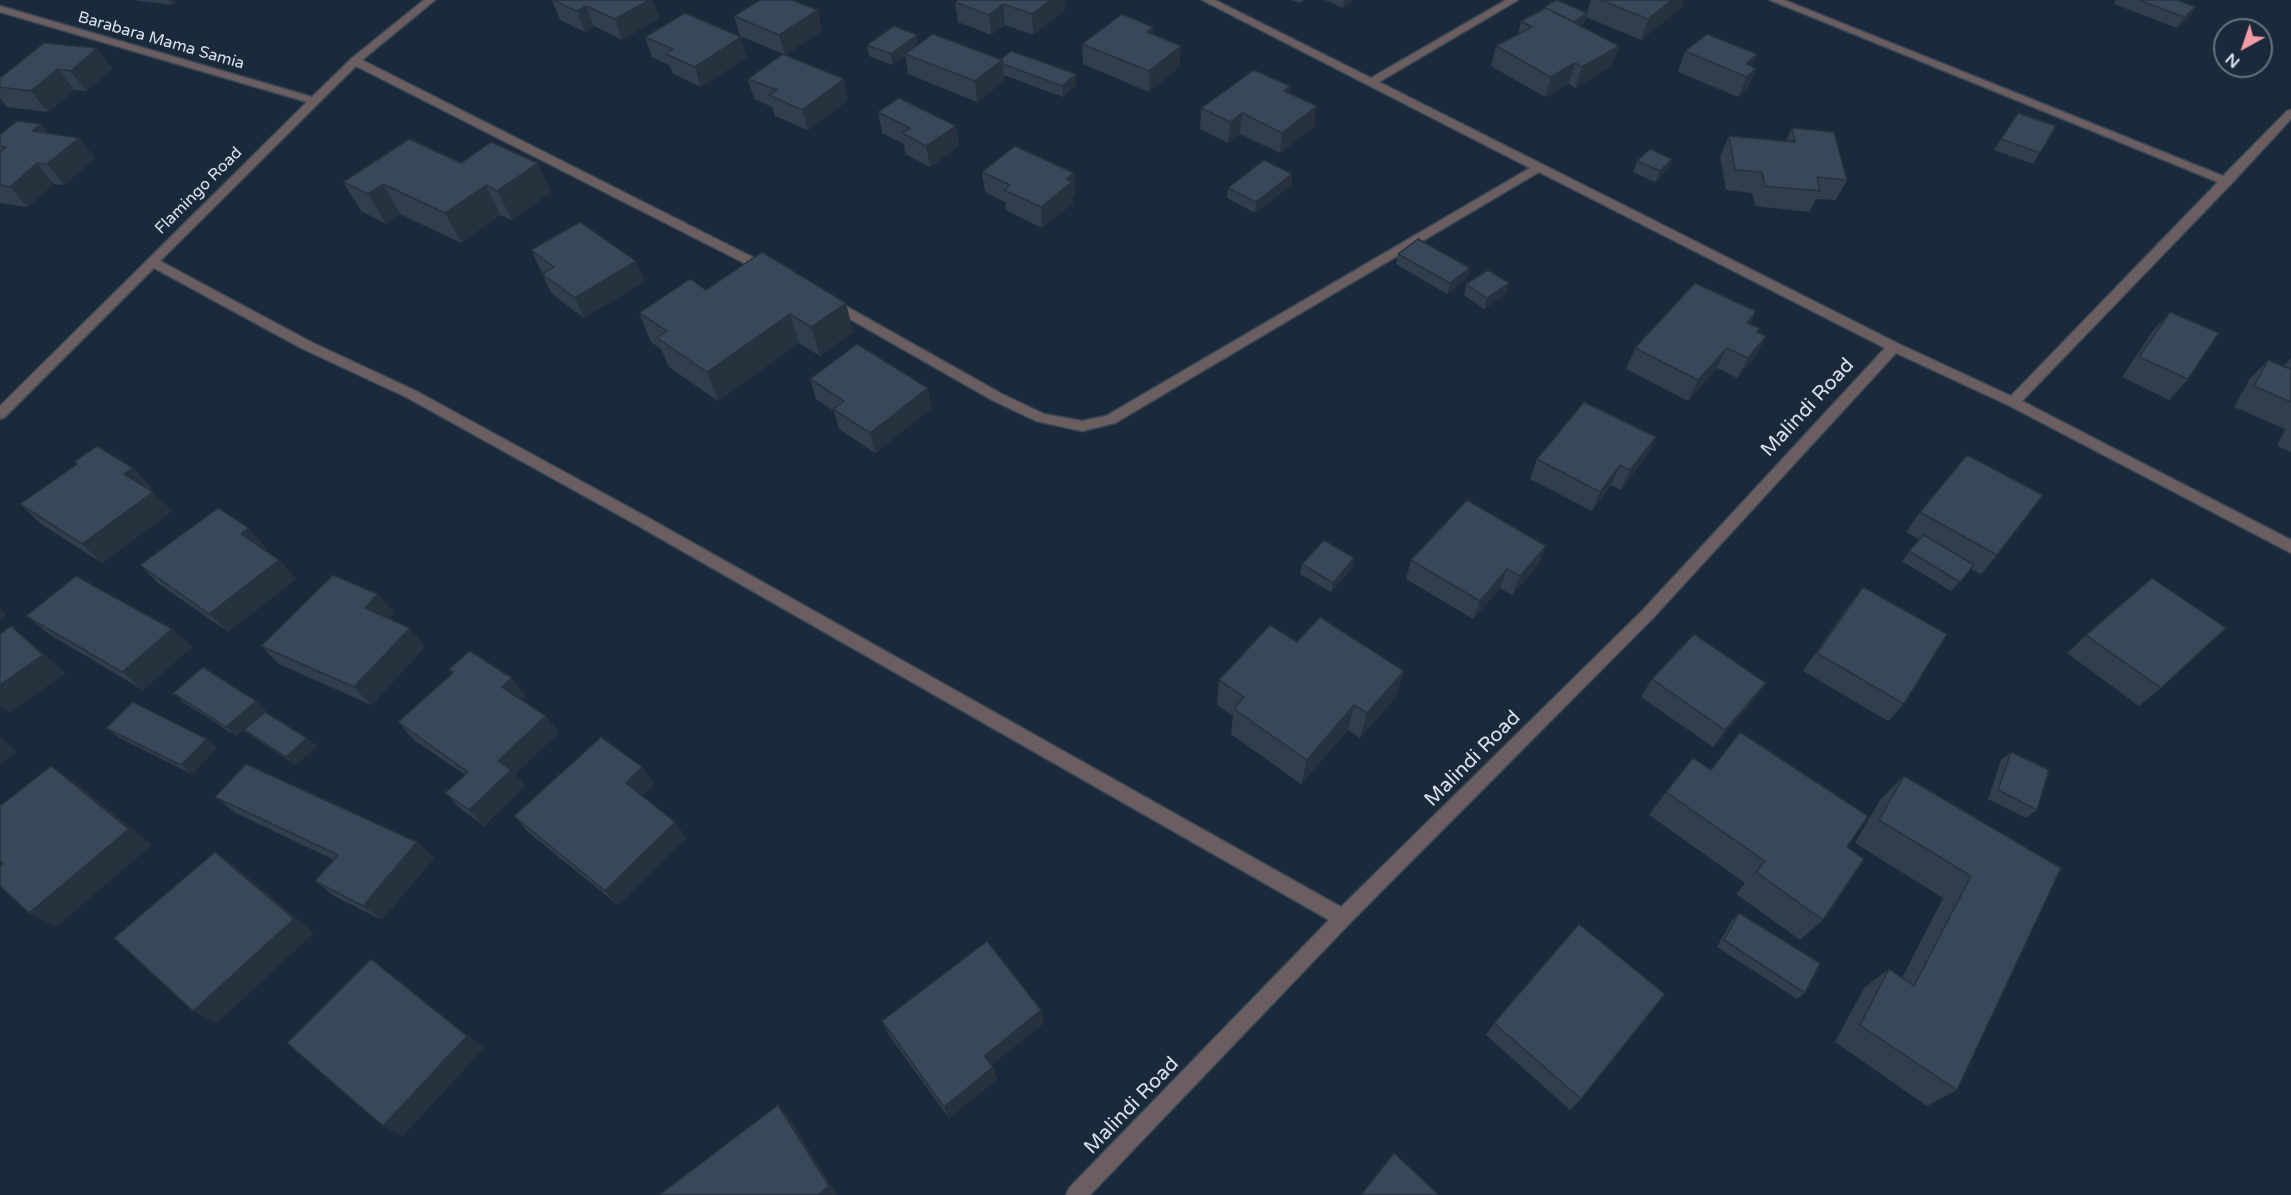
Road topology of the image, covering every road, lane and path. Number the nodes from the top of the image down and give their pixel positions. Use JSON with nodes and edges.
{"nodes":[{"id":1,"x":430,"y":0,"type":"edge"},
{"id":2,"x":1207,"y":0,"type":"edge"},
{"id":3,"x":1513,"y":0,"type":"edge"},
{"id":4,"x":1775,"y":0,"type":"edge"},
{"id":5,"x":0,"y":9,"type":"edge"},
{"id":6,"x":355,"y":61,"type":"junction"},
{"id":7,"x":1372,"y":82,"type":"junction"},
{"id":8,"x":314,"y":101,"type":"junction"},
{"id":9,"x":2291,"y":112,"type":"edge"},
{"id":10,"x":1538,"y":168,"type":"junction"},
{"id":11,"x":2227,"y":182,"type":"junction"},
{"id":12,"x":152,"y":262,"type":"junction"},
{"id":13,"x":775,"y":274,"type":"edge"},
{"id":14,"x":817,"y":295,"type":"edge"},
{"id":15,"x":1893,"y":347,"type":"junction"},
{"id":16,"x":2013,"y":402,"type":"junction"},
{"id":17,"x":0,"y":414,"type":"edge"},
{"id":18,"x":2291,"y":547,"type":"edge"},
{"id":19,"x":1343,"y":918,"type":"junction"},
{"id":20,"x":1076,"y":1195,"type":"edge"}],
"edges":[{"from":1,"to":6,"type":"street","name":"Flamingo Road"},
{"from":2,"to":7,"type":"street"},
{"from":3,"to":7,"type":"street"},
{"from":4,"to":11,"type":"street"},
{"from":5,"to":8,"type":"street","name":"Barabara Mama Samia"},
{"from":6,"to":8,"type":"street","name":"Flamingo Road"},
{"from":6,"to":13,"type":"street"},
{"from":7,"to":10,"type":"street"},
{"from":8,"to":12,"type":"street","name":"Flamingo Road"},
{"from":9,"to":11,"type":"street"},
{"from":10,"to":14,"type":"street"},
{"from":10,"to":15,"type":"street"},
{"from":11,"to":16,"type":"street"},
{"from":12,"to":17,"type":"street","name":"Flamingo Road"},
{"from":12,"to":19,"type":"street"},
{"from":15,"to":16,"type":"street"},
{"from":15,"to":19,"type":"street","name":"Malindi Road"},
{"from":16,"to":18,"type":"street"},
{"from":19,"to":20,"type":"street","name":"Malindi Road"}]}
